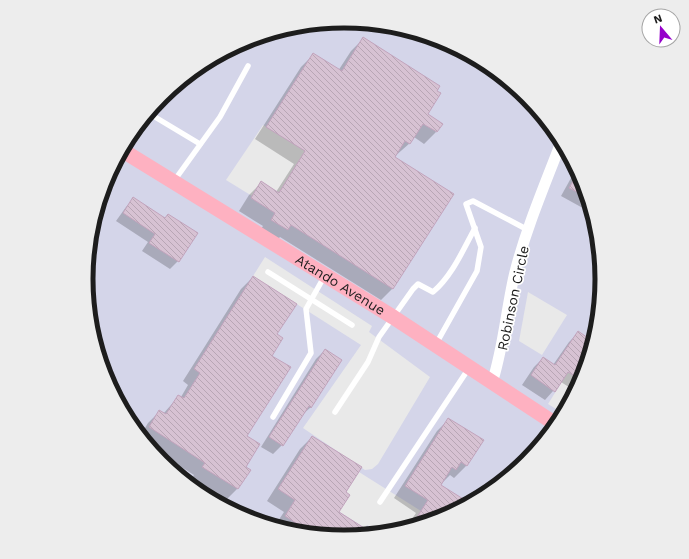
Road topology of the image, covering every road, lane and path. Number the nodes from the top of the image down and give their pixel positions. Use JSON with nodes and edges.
{"nodes":[{"id":1,"x":248,"y":66,"type":"dead end"},
{"id":2,"x":153,"y":116,"type":"edge"},
{"id":3,"x":200,"y":144,"type":"junction"},
{"id":4,"x":559,"y":149,"type":"edge"},
{"id":5,"x":127,"y":153,"type":"edge"},
{"id":6,"x":173,"y":182,"type":"junction"},
{"id":7,"x":474,"y":228,"type":"junction"},
{"id":8,"x":528,"y":230,"type":"junction"},
{"id":9,"x":268,"y":272,"type":"dead end"},
{"id":10,"x":326,"y":275,"type":"junction"},
{"id":11,"x":311,"y":299,"type":"junction"},
{"id":12,"x":393,"y":317,"type":"junction"},
{"id":13,"x":352,"y":325,"type":"dead end"},
{"id":14,"x":436,"y":345,"type":"junction"},
{"id":15,"x":470,"y":367,"type":"junction"},
{"id":16,"x":492,"y":382,"type":"junction"},
{"id":17,"x":335,"y":412,"type":"dead end"},
{"id":18,"x":273,"y":417,"type":"dead end"},
{"id":19,"x":552,"y":422,"type":"edge"},
{"id":20,"x":380,"y":502,"type":"dead end"}],
"edges":[{"from":1,"to":3,"type":"lane"},
{"from":2,"to":3,"type":"lane"},
{"from":3,"to":6,"type":"lane"},
{"from":4,"to":8,"type":"street","name":"Robinson Circle"},
{"from":5,"to":6,"type":"main road","name":"Atando Avenue"},
{"from":6,"to":10,"type":"main road","name":"Atando Avenue"},
{"from":7,"to":8,"type":"lane"},
{"from":7,"to":12,"type":"lane"},
{"from":7,"to":14,"type":"lane"},
{"from":8,"to":16,"type":"street","name":"Robinson Circle"},
{"from":9,"to":11,"type":"lane"},
{"from":10,"to":11,"type":"lane"},
{"from":10,"to":12,"type":"main road","name":"Atando Avenue"},
{"from":11,"to":13,"type":"lane"},
{"from":11,"to":18,"type":"lane"},
{"from":12,"to":14,"type":"main road","name":"Atando Avenue"},
{"from":12,"to":17,"type":"lane"},
{"from":14,"to":15,"type":"main road","name":"Atando Avenue"},
{"from":15,"to":16,"type":"main road","name":"Atando Avenue"},
{"from":15,"to":20,"type":"lane"},
{"from":16,"to":19,"type":"main road","name":"Atando Avenue"}]}
